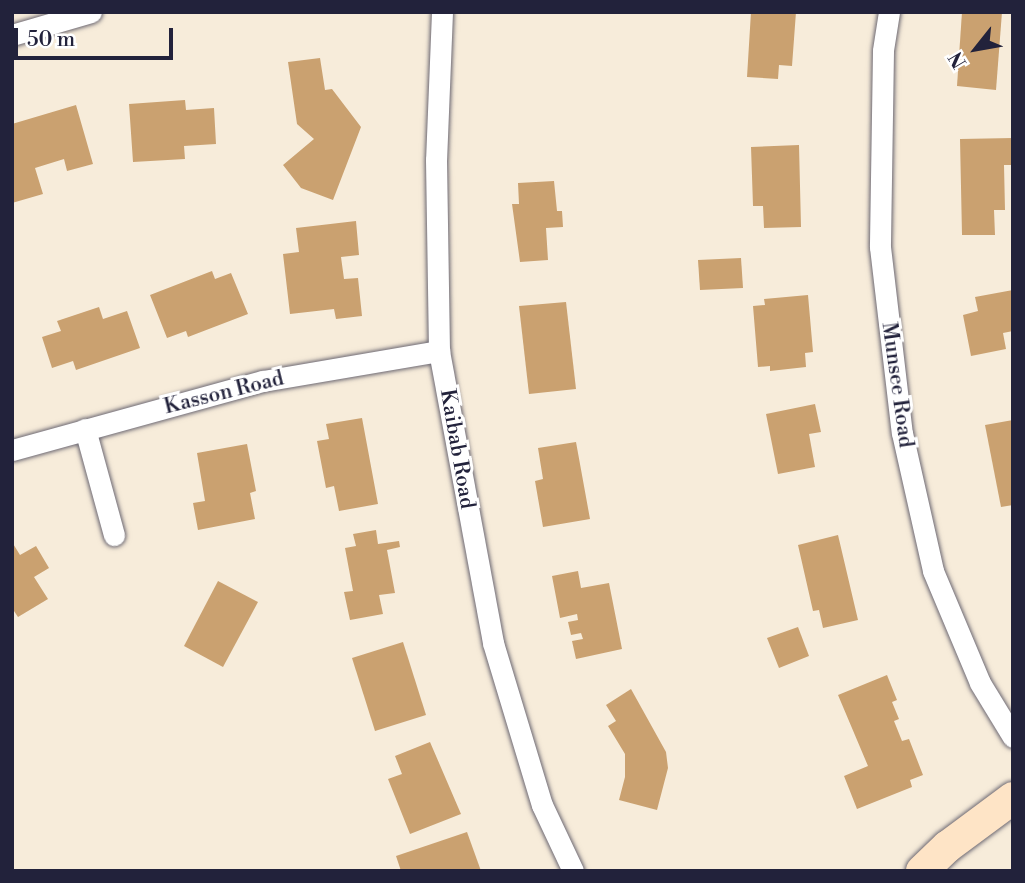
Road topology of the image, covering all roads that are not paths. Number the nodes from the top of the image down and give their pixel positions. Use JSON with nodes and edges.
{"nodes":[{"id":1,"x":91,"y":12,"type":"edge"},
{"id":2,"x":442,"y":12,"type":"edge"},
{"id":3,"x":889,"y":12,"type":"edge"},
{"id":4,"x":12,"y":34,"type":"edge"},
{"id":5,"x":439,"y":351,"type":"junction"},
{"id":6,"x":85,"y":429,"type":"junction"},
{"id":7,"x":12,"y":450,"type":"edge"},
{"id":8,"x":114,"y":535,"type":"dead end"},
{"id":9,"x":1013,"y":737,"type":"edge"},
{"id":10,"x":1013,"y":798,"type":"edge"},
{"id":11,"x":573,"y":871,"type":"edge"},
{"id":12,"x":922,"y":871,"type":"edge"}],
"edges":[{"from":1,"to":4,"type":"street"},
{"from":2,"to":5,"type":"street","name":"Kaibab Road"},
{"from":3,"to":9,"type":"street","name":"Munsee Road"},
{"from":5,"to":6,"type":"street","name":"Kasson Road"},
{"from":5,"to":11,"type":"street","name":"Kaibab Road"},
{"from":6,"to":7,"type":"street","name":"Kasson Road"},
{"from":6,"to":8,"type":"street"},
{"from":10,"to":12,"type":"street"}]}
